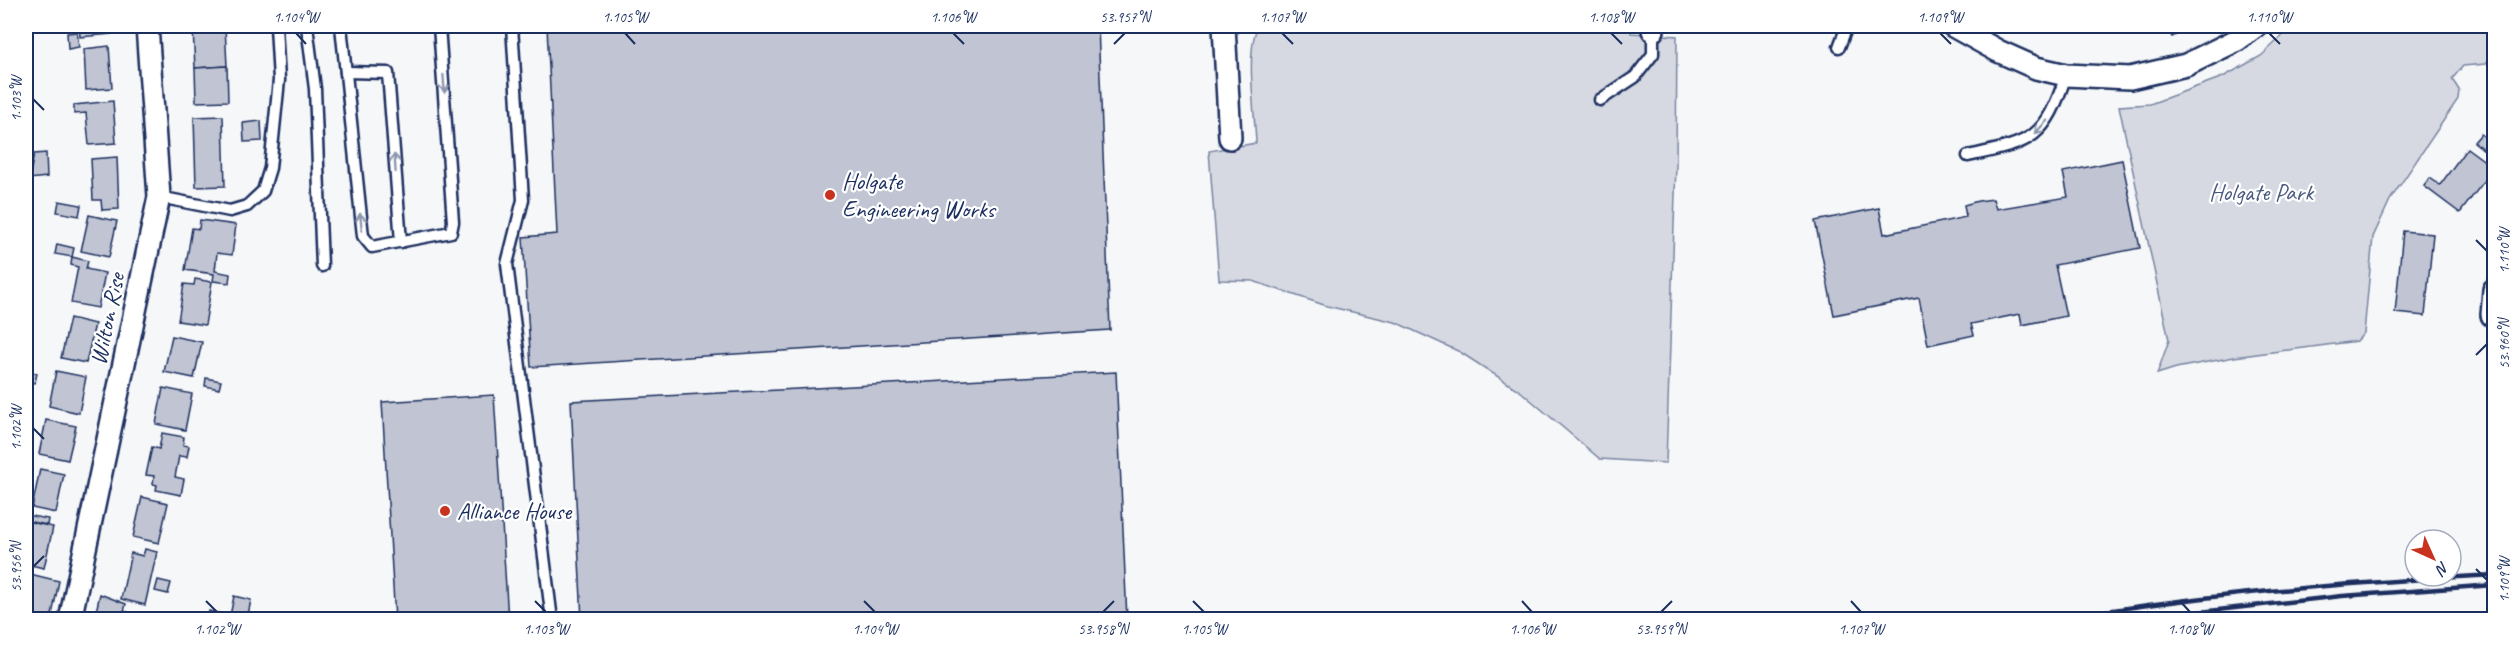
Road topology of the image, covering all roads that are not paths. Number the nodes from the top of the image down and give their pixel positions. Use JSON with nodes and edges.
{"nodes":[{"id":1,"x":147,"y":26,"type":"edge"},
{"id":2,"x":276,"y":26,"type":"edge"},
{"id":3,"x":307,"y":26,"type":"edge"},
{"id":4,"x":341,"y":26,"type":"edge"},
{"id":5,"x":440,"y":26,"type":"edge"},
{"id":6,"x":512,"y":26,"type":"edge"},
{"id":7,"x":1224,"y":26,"type":"edge"},
{"id":8,"x":1847,"y":26,"type":"edge"},
{"id":9,"x":1953,"y":26,"type":"edge"},
{"id":10,"x":2256,"y":26,"type":"edge"},
{"id":11,"x":1653,"y":28,"type":"edge"},
{"id":12,"x":1839,"y":47,"type":"dead end"},
{"id":13,"x":346,"y":72,"type":"junction"},
{"id":14,"x":2066,"y":75,"type":"junction"},
{"id":15,"x":1600,"y":100,"type":"dead end"},
{"id":16,"x":1230,"y":138,"type":"dead end"},
{"id":17,"x":1968,"y":156,"type":"dead end"},
{"id":18,"x":159,"y":197,"type":"junction"},
{"id":19,"x":400,"y":242,"type":"junction"},
{"id":20,"x":322,"y":266,"type":"dead end"},
{"id":21,"x":2494,"y":290,"type":"edge"},
{"id":22,"x":2492,"y":315,"type":"dead end"},
{"id":23,"x":70,"y":620,"type":"edge"},
{"id":24,"x":552,"y":620,"type":"edge"}],
"edges":[{"from":1,"to":18,"type":"street","name":"Wilton Rise"},
{"from":2,"to":18,"type":"lane"},
{"from":3,"to":20,"type":"lane"},
{"from":4,"to":13,"type":"lane"},
{"from":5,"to":19,"type":"lane","one_way":true},
{"from":6,"to":24,"type":"lane"},
{"from":7,"to":16,"type":"street"},
{"from":8,"to":12,"type":"lane"},
{"from":9,"to":14,"type":"street"},
{"from":10,"to":14,"type":"street"},
{"from":11,"to":15,"type":"lane"},
{"from":19,"to":13,"type":"lane","one_way":true},
{"from":19,"to":13,"type":"lane","one_way":true},
{"from":14,"to":17,"type":"lane","one_way":true},
{"from":18,"to":23,"type":"street","name":"Wilton Rise"},
{"from":21,"to":22,"type":"street"}]}
